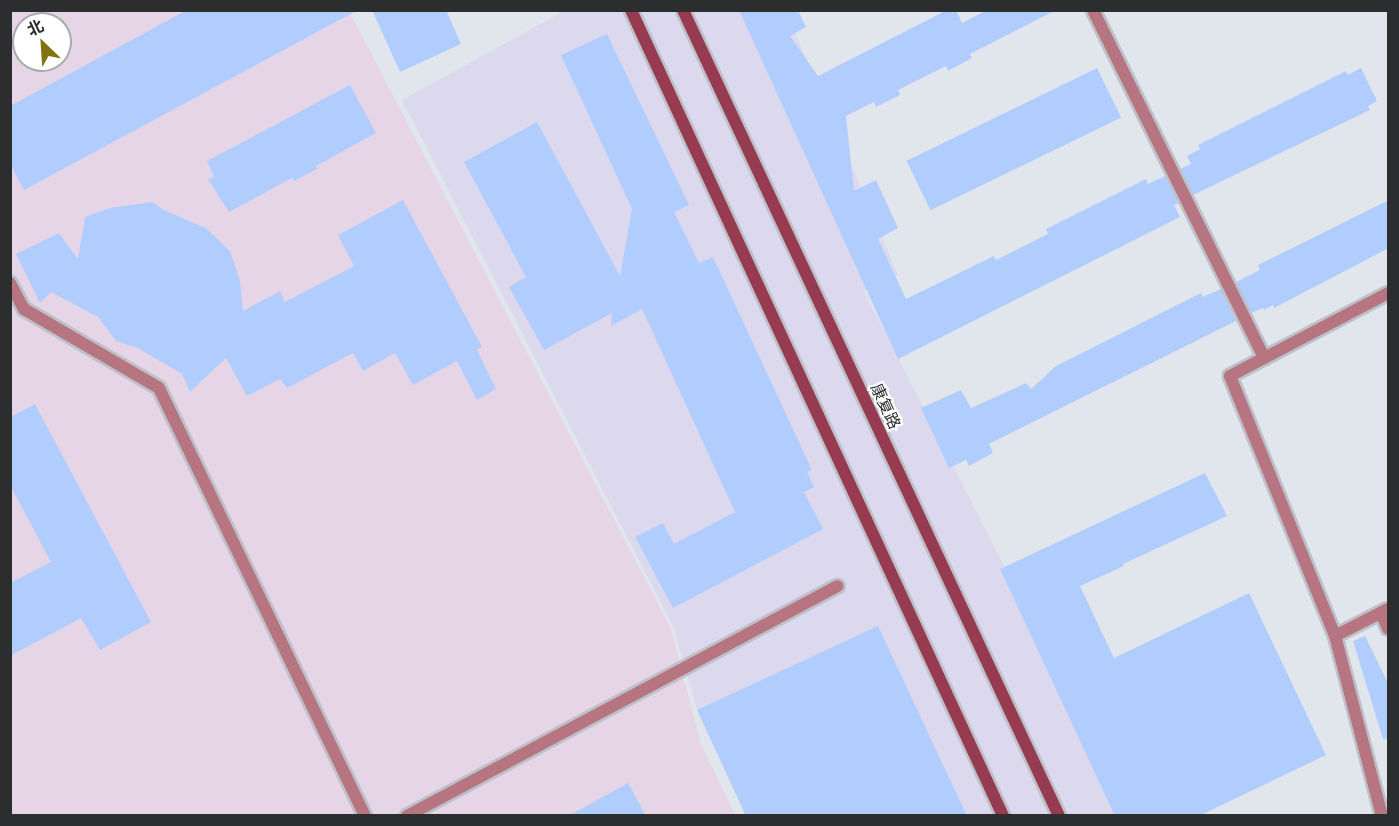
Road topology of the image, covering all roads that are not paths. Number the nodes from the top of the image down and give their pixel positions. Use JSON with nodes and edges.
{"nodes":[{"id":1,"x":631,"y":10,"type":"edge"},
{"id":2,"x":683,"y":10,"type":"edge"},
{"id":3,"x":1093,"y":10,"type":"edge"},
{"id":4,"x":10,"y":283,"type":"edge"},
{"id":5,"x":1389,"y":293,"type":"edge"},
{"id":6,"x":1264,"y":358,"type":"junction"},
{"id":7,"x":837,"y":586,"type":"dead end"},
{"id":8,"x":1385,"y":611,"type":"edge"},
{"id":9,"x":1389,"y":629,"type":"edge"},
{"id":10,"x":1335,"y":636,"type":"junction"},
{"id":11,"x":365,"y":816,"type":"edge"},
{"id":12,"x":407,"y":816,"type":"edge"},
{"id":13,"x":1003,"y":816,"type":"edge"},
{"id":14,"x":1059,"y":816,"type":"edge"},
{"id":15,"x":1382,"y":816,"type":"edge"}],
"edges":[{"from":1,"to":13,"type":"main road"},
{"from":2,"to":14,"type":"main road","name":"康复路"},
{"from":3,"to":6,"type":"street"},
{"from":4,"to":11,"type":"street"},
{"from":5,"to":6,"type":"street"},
{"from":6,"to":10,"type":"street"},
{"from":7,"to":12,"type":"street"},
{"from":8,"to":9,"type":"street"},
{"from":8,"to":10,"type":"street"},
{"from":10,"to":15,"type":"street"}]}
